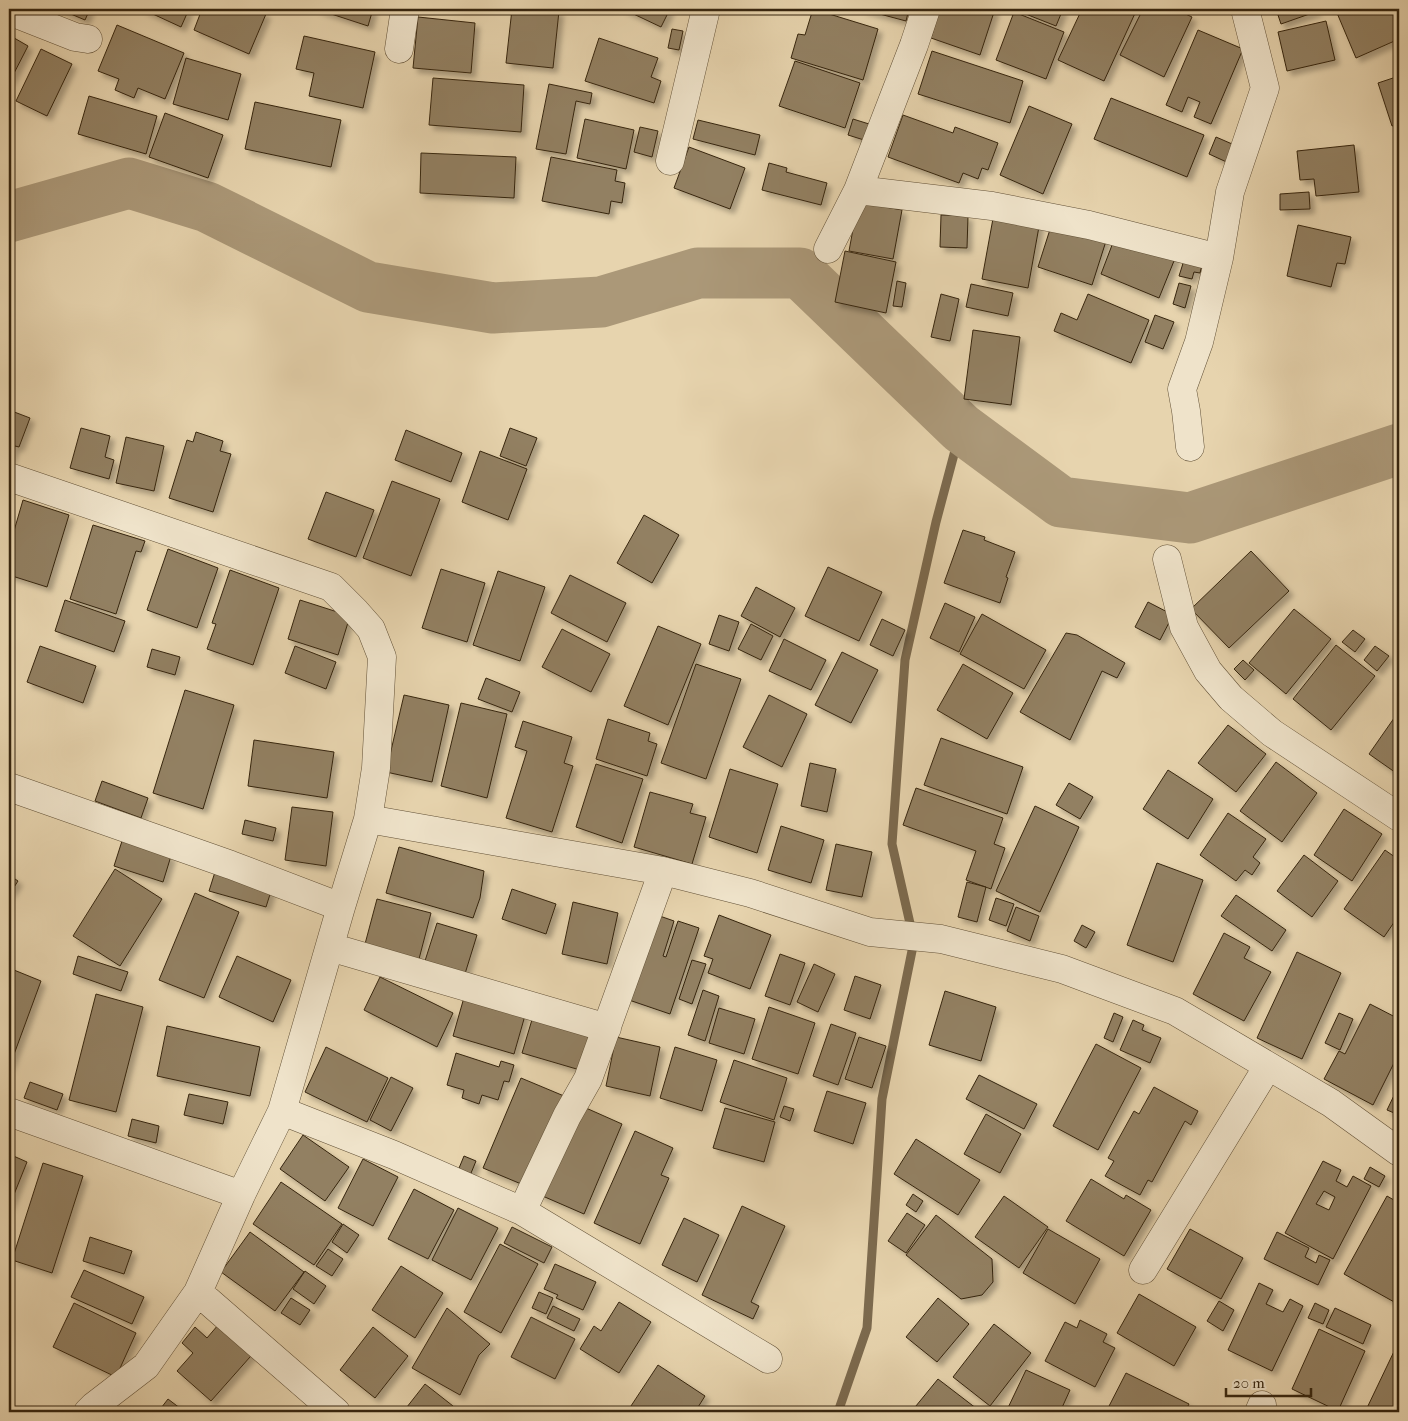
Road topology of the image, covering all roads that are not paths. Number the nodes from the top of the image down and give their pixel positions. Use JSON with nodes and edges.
{"nodes":[{"id":1,"x":405,"y":9,"type":"edge"},
{"id":2,"x":706,"y":9,"type":"edge"},
{"id":3,"x":926,"y":9,"type":"edge"},
{"id":4,"x":1246,"y":9,"type":"edge"},
{"id":5,"x":9,"y":11,"type":"edge"},
{"id":6,"x":88,"y":39,"type":"dead end"},
{"id":7,"x":399,"y":49,"type":"dead end"},
{"id":8,"x":670,"y":161,"type":"dead end"},
{"id":9,"x":858,"y":190,"type":"junction"},
{"id":10,"x":828,"y":249,"type":"dead end"},
{"id":11,"x":1219,"y":258,"type":"junction"},
{"id":12,"x":1190,"y":447,"type":"dead end"},
{"id":13,"x":9,"y":476,"type":"edge"},
{"id":14,"x":1167,"y":560,"type":"dead end"},
{"id":15,"x":9,"y":787,"type":"edge"},
{"id":16,"x":1399,"y":817,"type":"edge"},
{"id":17,"x":368,"y":819,"type":"junction"},
{"id":18,"x":663,"y":871,"type":"junction"},
{"id":19,"x":341,"y":907,"type":"junction"},
{"id":20,"x":330,"y":947,"type":"junction"},
{"id":21,"x":608,"y":1028,"type":"junction"},
{"id":22,"x":1268,"y":1066,"type":"junction"},
{"id":23,"x":282,"y":1111,"type":"junction"},
{"id":24,"x":9,"y":1112,"type":"edge"},
{"id":25,"x":1399,"y":1152,"type":"edge"},
{"id":26,"x":241,"y":1195,"type":"junction"},
{"id":27,"x":522,"y":1211,"type":"junction"},
{"id":28,"x":1144,"y":1270,"type":"dead end"},
{"id":29,"x":198,"y":1292,"type":"junction"},
{"id":30,"x":768,"y":1359,"type":"dead end"},
{"id":31,"x":88,"y":1412,"type":"edge"},
{"id":32,"x":336,"y":1412,"type":"edge"}],
"edges":[{"from":1,"to":7,"type":"street"},
{"from":2,"to":8,"type":"street"},
{"from":3,"to":9,"type":"street"},
{"from":4,"to":11,"type":"street"},
{"from":5,"to":6,"type":"street"},
{"from":9,"to":10,"type":"street"},
{"from":9,"to":11,"type":"street"},
{"from":11,"to":12,"type":"street"},
{"from":13,"to":17,"type":"street"},
{"from":14,"to":16,"type":"street"},
{"from":15,"to":19,"type":"street"},
{"from":17,"to":18,"type":"street"},
{"from":17,"to":19,"type":"street"},
{"from":18,"to":21,"type":"street"},
{"from":18,"to":22,"type":"street"},
{"from":19,"to":20,"type":"street"},
{"from":20,"to":21,"type":"street"},
{"from":20,"to":23,"type":"street"},
{"from":21,"to":27,"type":"street"},
{"from":22,"to":25,"type":"street"},
{"from":22,"to":28,"type":"street"},
{"from":23,"to":26,"type":"street"},
{"from":23,"to":27,"type":"street"},
{"from":24,"to":26,"type":"street"},
{"from":26,"to":29,"type":"street"},
{"from":27,"to":30,"type":"street"},
{"from":29,"to":31,"type":"street"},
{"from":29,"to":32,"type":"street"}]}
